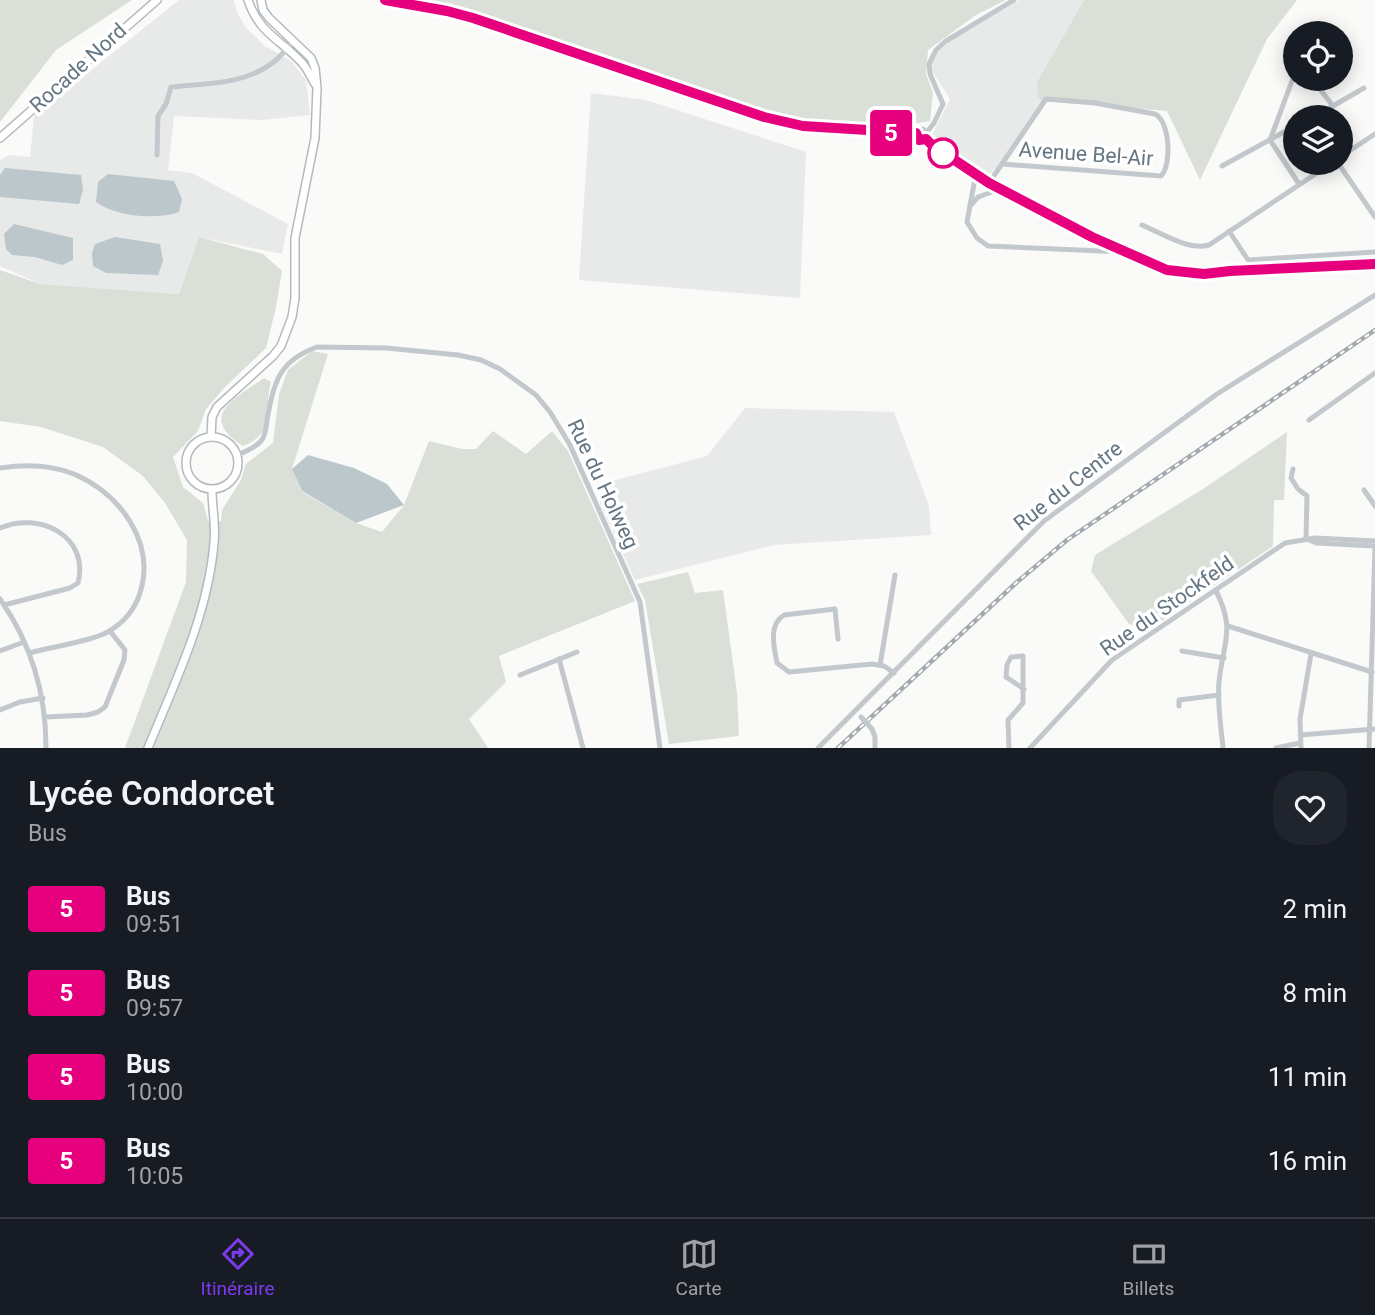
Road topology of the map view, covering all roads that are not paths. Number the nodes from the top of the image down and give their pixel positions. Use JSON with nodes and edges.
{"nodes":[{"id":1,"x":157,"y":0,"type":"edge"},
{"id":2,"x":248,"y":0,"type":"edge"},
{"id":3,"x":261,"y":0,"type":"edge"},
{"id":4,"x":386,"y":0,"type":"edge"},
{"id":5,"x":417,"y":0,"type":"edge"},
{"id":6,"x":1014,"y":0,"type":"edge"},
{"id":7,"x":447,"y":11,"type":"junction"},
{"id":8,"x":294,"y":40,"type":"junction"},
{"id":9,"x":286,"y":49,"type":"junction"},
{"id":10,"x":317,"y":88,"type":"junction"},
{"id":11,"x":1364,"y":88,"type":"dead end"},
{"id":12,"x":1288,"y":91,"type":"edge"},
{"id":13,"x":1321,"y":91,"type":"edge"},
{"id":14,"x":1332,"y":105,"type":"edge"},
{"id":15,"x":1335,"y":105,"type":"edge"},
{"id":16,"x":927,"y":131,"type":"junction"},
{"id":17,"x":916,"y":133,"type":"junction"},
{"id":18,"x":1283,"y":133,"type":"edge"},
{"id":19,"x":1375,"y":134,"type":"edge"},
{"id":20,"x":0,"y":138,"type":"edge"},
{"id":21,"x":926,"y":139,"type":"junction"},
{"id":22,"x":1270,"y":140,"type":"junction"},
{"id":23,"x":1353,"y":148,"type":"edge"},
{"id":24,"x":157,"y":155,"type":"dead end"},
{"id":25,"x":1002,"y":164,"type":"junction"},
{"id":26,"x":1222,"y":166,"type":"dead end"},
{"id":27,"x":976,"y":173,"type":"junction"},
{"id":28,"x":1313,"y":175,"type":"edge"},
{"id":29,"x":1346,"y":175,"type":"edge"},
{"id":30,"x":989,"y":183,"type":"junction"},
{"id":31,"x":1299,"y":184,"type":"junction"},
{"id":32,"x":1000,"y":188,"type":"junction"},
{"id":33,"x":967,"y":210,"type":"junction"},
{"id":34,"x":1375,"y":217,"type":"edge"},
{"id":35,"x":1142,"y":225,"type":"dead end"},
{"id":36,"x":1228,"y":231,"type":"junction"},
{"id":37,"x":1092,"y":237,"type":"junction"},
{"id":38,"x":1090,"y":251,"type":"junction"},
{"id":39,"x":1375,"y":252,"type":"edge"},
{"id":40,"x":1129,"y":253,"type":"junction"},
{"id":41,"x":1375,"y":264,"type":"edge"},
{"id":42,"x":1375,"y":295,"type":"edge"},
{"id":43,"x":1375,"y":373,"type":"edge"},
{"id":44,"x":1309,"y":420,"type":"dead end"},
{"id":45,"x":211,"y":437,"type":"junction"},
{"id":46,"x":237,"y":455,"type":"junction"},
{"id":47,"x":0,"y":468,"type":"edge"},
{"id":48,"x":1293,"y":468,"type":"dead end"},
{"id":49,"x":212,"y":490,"type":"junction"},
{"id":50,"x":1364,"y":490,"type":"dead end"},
{"id":51,"x":1375,"y":506,"type":"edge"},
{"id":52,"x":0,"y":528,"type":"edge"},
{"id":53,"x":1306,"y":539,"type":"junction"},
{"id":54,"x":1375,"y":545,"type":"edge"},
{"id":55,"x":895,"y":575,"type":"dead end"},
{"id":56,"x":1216,"y":590,"type":"junction"},
{"id":57,"x":2,"y":602,"type":"edge"},
{"id":58,"x":1228,"y":626,"type":"junction"},
{"id":59,"x":110,"y":631,"type":"junction"},
{"id":60,"x":838,"y":639,"type":"dead end"},
{"id":61,"x":24,"y":642,"type":"junction"},
{"id":62,"x":0,"y":651,"type":"edge"},
{"id":63,"x":1182,"y":651,"type":"dead end"},
{"id":64,"x":577,"y":652,"type":"dead end"},
{"id":65,"x":29,"y":653,"type":"junction"},
{"id":66,"x":1311,"y":654,"type":"junction"},
{"id":67,"x":1224,"y":658,"type":"junction"},
{"id":68,"x":559,"y":659,"type":"junction"},
{"id":69,"x":880,"y":665,"type":"junction"},
{"id":70,"x":1373,"y":672,"type":"edge"},
{"id":71,"x":894,"y":673,"type":"junction"},
{"id":72,"x":520,"y":675,"type":"dead end"},
{"id":73,"x":1024,"y":689,"type":"junction"},
{"id":74,"x":1219,"y":695,"type":"junction"},
{"id":75,"x":43,"y":698,"type":"junction"},
{"id":76,"x":1180,"y":706,"type":"dead end"},
{"id":77,"x":0,"y":710,"type":"edge"},
{"id":78,"x":855,"y":711,"type":"junction"},
{"id":79,"x":46,"y":717,"type":"junction"},
{"id":80,"x":1372,"y":729,"type":"edge"},
{"id":81,"x":1300,"y":736,"type":"junction"},
{"id":82,"x":1301,"y":746,"type":"edge"},
{"id":83,"x":46,"y":748,"type":"edge"},
{"id":84,"x":148,"y":748,"type":"edge"},
{"id":85,"x":583,"y":748,"type":"edge"},
{"id":86,"x":660,"y":748,"type":"edge"},
{"id":87,"x":818,"y":748,"type":"edge"},
{"id":88,"x":875,"y":748,"type":"edge"},
{"id":89,"x":1009,"y":748,"type":"edge"},
{"id":90,"x":1030,"y":748,"type":"edge"},
{"id":91,"x":1223,"y":748,"type":"edge"},
{"id":92,"x":1276,"y":748,"type":"edge"},
{"id":93,"x":1369,"y":748,"type":"edge"}],
"edges":[{"from":1,"to":20,"type":"main road","name":"Rocade Nord"},
{"from":2,"to":9,"type":"main road"},
{"from":3,"to":8,"type":"main road"},
{"from":4,"to":7,"type":"street"},
{"from":5,"to":7,"type":"street"},
{"from":6,"to":16,"type":"street"},
{"from":7,"to":17,"type":"street"},
{"from":8,"to":9,"type":"street"},
{"from":8,"to":10,"type":"main road"},
{"from":9,"to":10,"type":"main road"},
{"from":9,"to":24,"type":"street"},
{"from":10,"to":45,"type":"main road"},
{"from":11,"to":15,"type":"street"},
{"from":12,"to":22,"type":"street"},
{"from":13,"to":14,"type":"street"},
{"from":16,"to":17,"type":"street"},
{"from":16,"to":21,"type":"street"},
{"from":17,"to":21,"type":"street"},
{"from":18,"to":22,"type":"street"},
{"from":19,"to":23,"type":"street"},
{"from":21,"to":27,"type":"street"},
{"from":22,"to":26,"type":"street"},
{"from":22,"to":31,"type":"street"},
{"from":25,"to":25,"type":"street","name":"Avenue Bel-Air"},
{"from":25,"to":30,"type":"street","name":"Avenue Bel-Air"},
{"from":27,"to":30,"type":"street"},
{"from":27,"to":33,"type":"street"},
{"from":28,"to":31,"type":"street"},
{"from":29,"to":34,"type":"street"},
{"from":30,"to":32,"type":"street"},
{"from":31,"to":36,"type":"street"},
{"from":32,"to":33,"type":"street"},
{"from":32,"to":37,"type":"street"},
{"from":33,"to":38,"type":"street"},
{"from":35,"to":36,"type":"street"},
{"from":36,"to":39,"type":"street"},
{"from":37,"to":38,"type":"street"},
{"from":37,"to":40,"type":"street"},
{"from":38,"to":40,"type":"street"},
{"from":40,"to":41,"type":"street"},
{"from":42,"to":71,"type":"street","name":"Rue du Centre"},
{"from":43,"to":44,"type":"street"},
{"from":45,"to":46,"type":"main road"},
{"from":45,"to":49,"type":"main road"},
{"from":46,"to":49,"type":"main road"},
{"from":46,"to":86,"type":"street","name":"Rue du Holweg"},
{"from":47,"to":59,"type":"street"},
{"from":48,"to":53,"type":"street"},
{"from":49,"to":84,"type":"main road"},
{"from":50,"to":51,"type":"street"},
{"from":52,"to":57,"type":"street"},
{"from":53,"to":54,"type":"street"},
{"from":53,"to":56,"type":"street","name":"Rue du Stockfeld"},
{"from":54,"to":70,"type":"street"},
{"from":55,"to":69,"type":"street"},
{"from":56,"to":58,"type":"street"},
{"from":56,"to":90,"type":"street","name":"Rue du Stockfeld"},
{"from":57,"to":61,"type":"street"},
{"from":58,"to":66,"type":"street"},
{"from":58,"to":67,"type":"street"},
{"from":59,"to":65,"type":"street"},
{"from":59,"to":79,"type":"street"},
{"from":60,"to":69,"type":"street"},
{"from":61,"to":62,"type":"street"},
{"from":61,"to":65,"type":"street"},
{"from":63,"to":67,"type":"street"},
{"from":64,"to":68,"type":"street"},
{"from":65,"to":75,"type":"street"},
{"from":66,"to":70,"type":"street"},
{"from":66,"to":81,"type":"street"},
{"from":67,"to":74,"type":"street"},
{"from":68,"to":72,"type":"street"},
{"from":68,"to":85,"type":"street"},
{"from":69,"to":71,"type":"street"},
{"from":70,"to":80,"type":"street"},
{"from":71,"to":78,"type":"street","name":"Rue du Centre"},
{"from":73,"to":73,"type":"street"},
{"from":73,"to":89,"type":"street"},
{"from":74,"to":76,"type":"street"},
{"from":74,"to":91,"type":"street"},
{"from":75,"to":77,"type":"street"},
{"from":75,"to":79,"type":"street"},
{"from":78,"to":87,"type":"street","name":"Rue du Centre"},
{"from":78,"to":88,"type":"street","bridge":true},
{"from":79,"to":83,"type":"street"},
{"from":80,"to":81,"type":"street"},
{"from":80,"to":93,"type":"street"},
{"from":81,"to":82,"type":"street"},
{"from":82,"to":92,"type":"street"}]}
